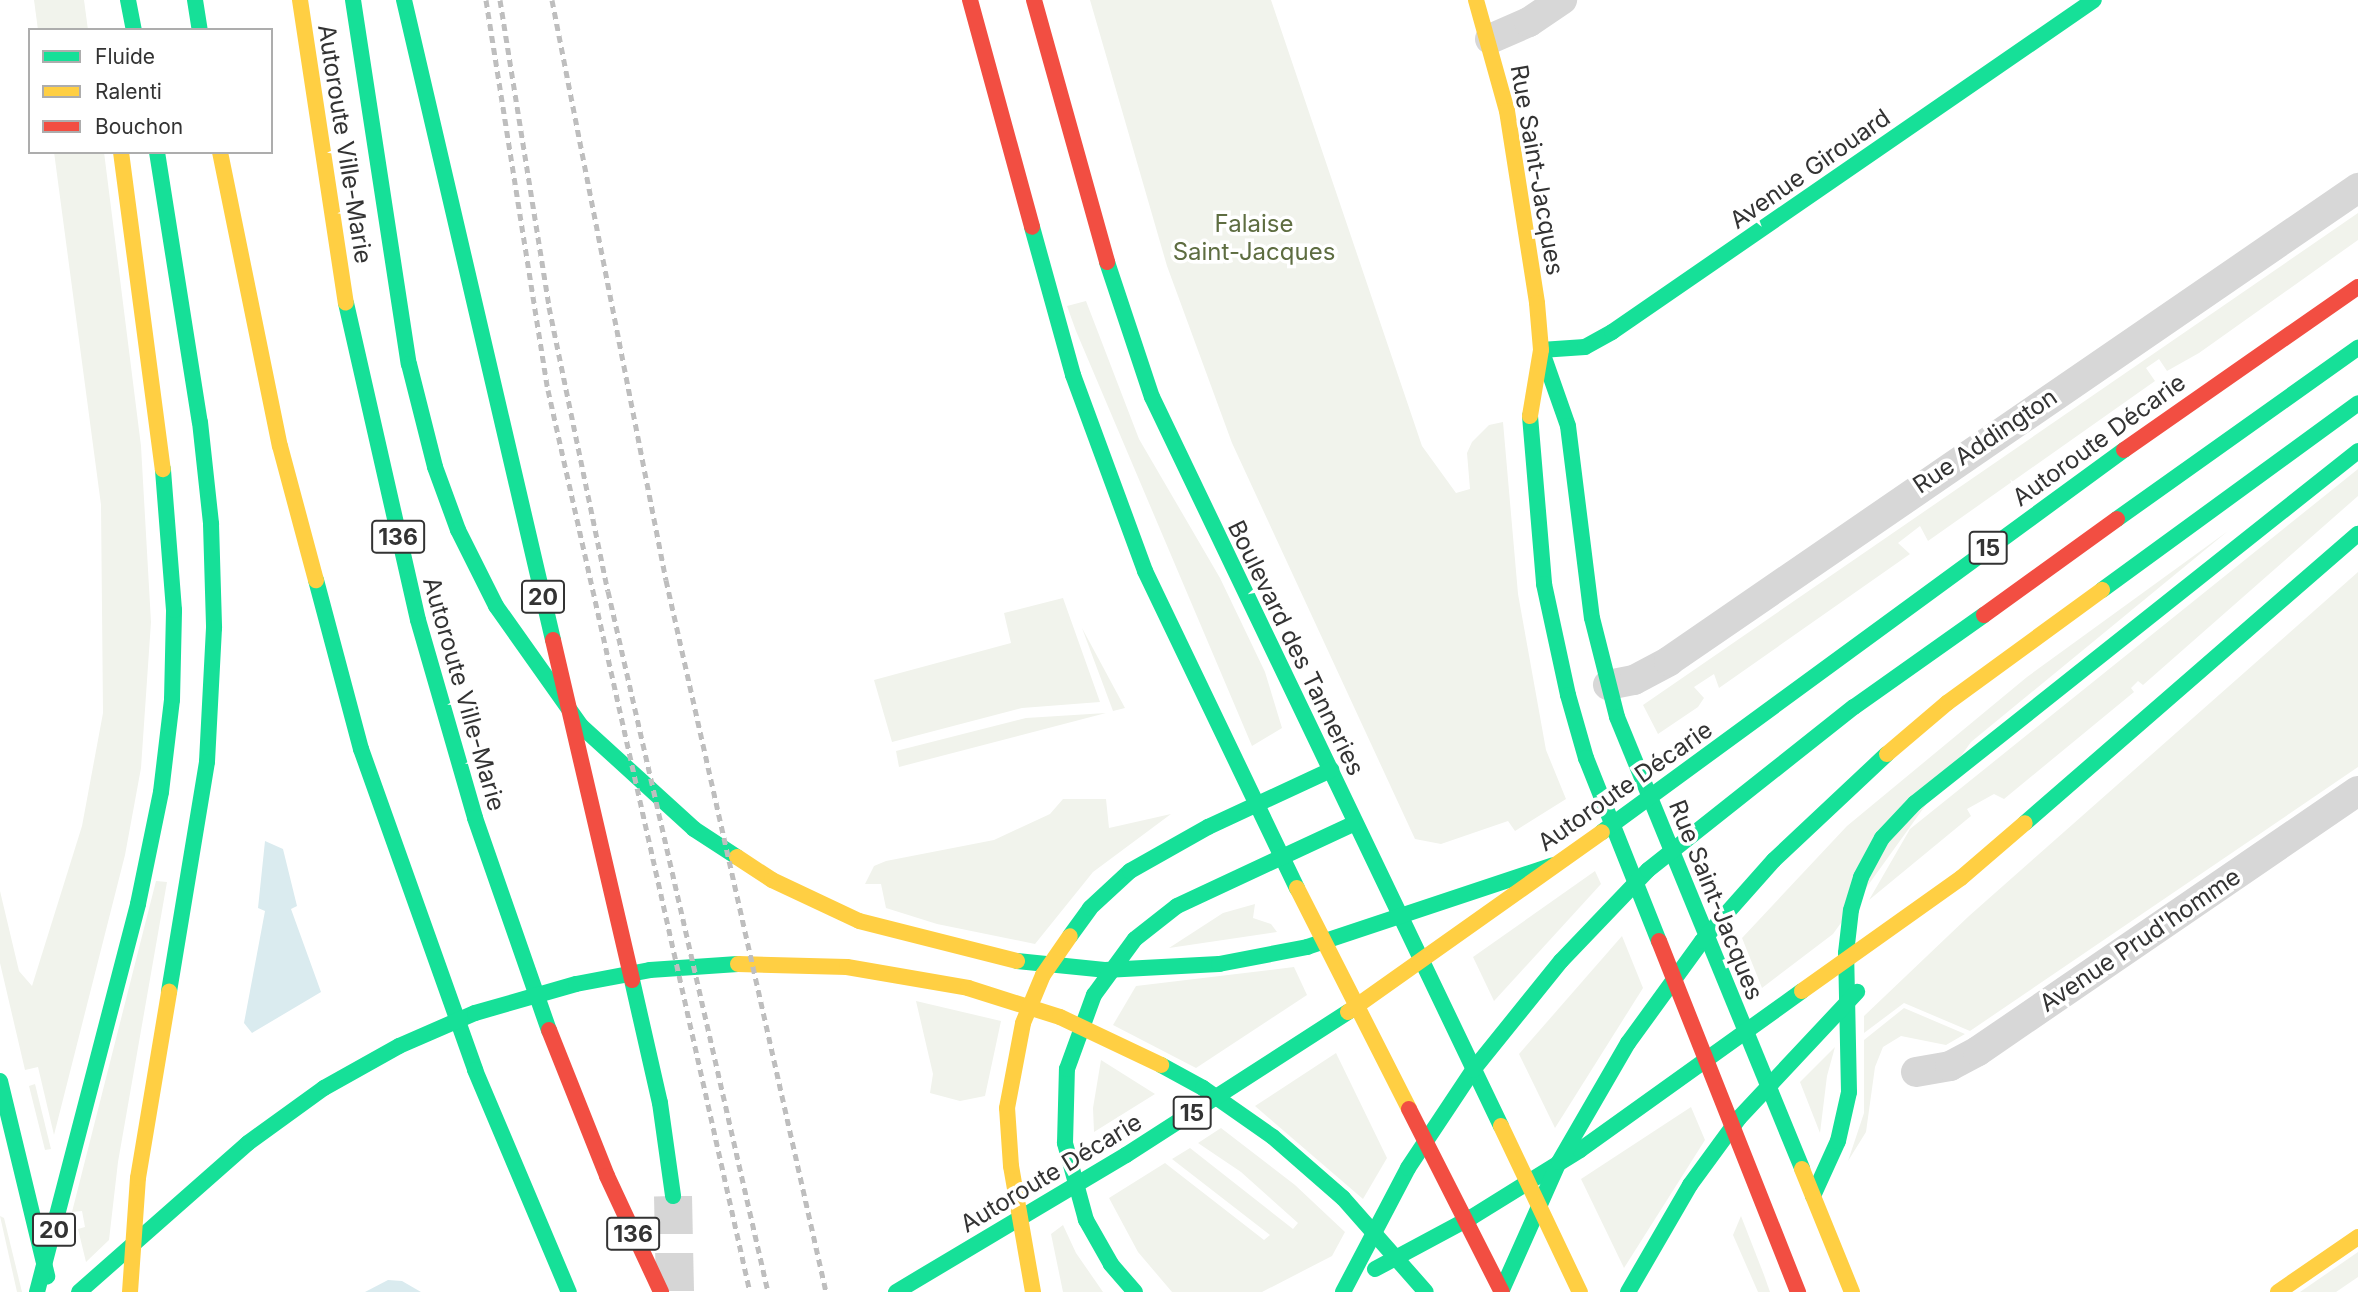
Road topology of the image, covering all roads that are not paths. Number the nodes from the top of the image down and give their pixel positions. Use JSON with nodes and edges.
{"nodes":[{"id":1,"x":128,"y":0,"type":"edge"},
{"id":2,"x":195,"y":0,"type":"edge"},
{"id":3,"x":300,"y":0,"type":"edge"},
{"id":4,"x":353,"y":0,"type":"edge"},
{"id":5,"x":404,"y":0,"type":"edge"},
{"id":6,"x":970,"y":0,"type":"edge"},
{"id":7,"x":1034,"y":0,"type":"edge"},
{"id":8,"x":1476,"y":0,"type":"edge"},
{"id":9,"x":1562,"y":0,"type":"edge"},
{"id":10,"x":2094,"y":0,"type":"edge"},
{"id":11,"x":134,"y":28,"type":"edge"},
{"id":12,"x":200,"y":28,"type":"edge"},
{"id":13,"x":1490,"y":39,"type":"junction"},
{"id":14,"x":121,"y":154,"type":"edge"},
{"id":15,"x":157,"y":154,"type":"edge"},
{"id":16,"x":220,"y":154,"type":"edge"},
{"id":17,"x":2358,"y":188,"type":"edge"},
{"id":18,"x":2358,"y":269,"type":"edge"},
{"id":19,"x":2358,"y":287,"type":"edge"},
{"id":20,"x":2280,"y":338,"type":"junction"},
{"id":21,"x":2358,"y":348,"type":"edge"},
{"id":22,"x":1541,"y":350,"type":"junction"},
{"id":23,"x":2358,"y":403,"type":"edge"},
{"id":24,"x":2358,"y":451,"type":"edge"},
{"id":25,"x":2358,"y":534,"type":"edge"},
{"id":26,"x":1608,"y":685,"type":"junction"},
{"id":27,"x":1331,"y":770,"type":"junction"},
{"id":28,"x":2358,"y":791,"type":"edge"},
{"id":29,"x":1255,"y":806,"type":"junction"},
{"id":30,"x":1355,"y":823,"type":"junction"},
{"id":31,"x":1280,"y":858,"type":"junction"},
{"id":32,"x":1553,"y":865,"type":"junction"},
{"id":33,"x":1961,"y":878,"type":"junction"},
{"id":34,"x":1906,"y":939,"type":"dead end"},
{"id":35,"x":1869,"y":979,"type":"dead end"},
{"id":36,"x":1916,"y":1072,"type":"dead end"},
{"id":37,"x":0,"y":1081,"type":"edge"},
{"id":38,"x":7,"y":1137,"type":"edge"},
{"id":39,"x":673,"y":1196,"type":"tunnel mouth"},
{"id":40,"x":1812,"y":1196,"type":"junction"},
{"id":41,"x":2358,"y":1237,"type":"edge"},
{"id":42,"x":37,"y":1292,"type":"edge"},
{"id":43,"x":51,"y":1292,"type":"edge"},
{"id":44,"x":79,"y":1292,"type":"edge"},
{"id":45,"x":130,"y":1292,"type":"edge"},
{"id":46,"x":569,"y":1292,"type":"edge"},
{"id":47,"x":661,"y":1292,"type":"edge"},
{"id":48,"x":896,"y":1292,"type":"edge"},
{"id":49,"x":1033,"y":1292,"type":"edge"},
{"id":50,"x":1135,"y":1292,"type":"edge"},
{"id":51,"x":1329,"y":1292,"type":"edge"},
{"id":52,"x":1343,"y":1292,"type":"edge"},
{"id":53,"x":1426,"y":1292,"type":"edge"},
{"id":54,"x":1501,"y":1292,"type":"edge"},
{"id":55,"x":1580,"y":1292,"type":"edge"},
{"id":56,"x":1628,"y":1292,"type":"edge"},
{"id":57,"x":1798,"y":1292,"type":"edge"},
{"id":58,"x":1852,"y":1292,"type":"edge"},
{"id":59,"x":2278,"y":1292,"type":"edge"}],
"edges":[{"from":1,"to":11,"type":"main road"},
{"from":2,"to":12,"type":"main road"},
{"from":3,"to":47,"type":"main road","name":"Autoroute Ville-Marie","number":"136"},
{"from":4,"to":32,"type":"main road"},
{"from":5,"to":39,"type":"main road","number":"20"},
{"from":6,"to":29,"type":"main road"},
{"from":7,"to":27,"type":"main road","name":"Boulevard des Tanneries"},
{"from":8,"to":13,"type":"main road","name":"Rue Saint-Jacques"},
{"from":9,"to":13,"type":"street"},
{"from":10,"to":22,"type":"main road","name":"Avenue Girouard"},
{"from":13,"to":22,"type":"main road","name":"Rue Saint-Jacques"},
{"from":14,"to":42,"type":"main road","number":"20"},
{"from":15,"to":45,"type":"main road"},
{"from":16,"to":46,"type":"main road"},
{"from":17,"to":26,"type":"street","name":"Rue Addington"},
{"from":18,"to":20,"type":"main road"},
{"from":19,"to":20,"type":"main road","name":"Autoroute Décarie","number":"15"},
{"from":20,"to":32,"type":"main road","name":"Autoroute Décarie","number":"15"},
{"from":21,"to":52,"type":"main road"},
{"from":22,"to":26,"type":"main road","name":"Rue Saint-Jacques"},
{"from":22,"to":57,"type":"main road","name":"Rue Saint-Jacques"},
{"from":23,"to":54,"type":"main road"},
{"from":24,"to":40,"type":"main road"},
{"from":25,"to":33,"type":"main road"},
{"from":26,"to":40,"type":"main road","name":"Rue Saint-Jacques"},
{"from":27,"to":29,"type":"main road"},
{"from":27,"to":30,"type":"main road","name":"Boulevard des Tanneries"},
{"from":28,"to":36,"type":"street","name":"Avenue Prud'homme"},
{"from":29,"to":31,"type":"main road"},
{"from":29,"to":49,"type":"main road"},
{"from":30,"to":31,"type":"main road"},
{"from":30,"to":55,"type":"main road","name":"Boulevard des Tanneries"},
{"from":31,"to":50,"type":"main road"},
{"from":31,"to":54,"type":"main road"},
{"from":32,"to":48,"type":"main road","name":"Autoroute Décarie","number":"15"},
{"from":33,"to":34,"type":"main road"},
{"from":33,"to":51,"type":"main road"},
{"from":35,"to":56,"type":"main road"},
{"from":37,"to":38,"type":"main road"},
{"from":38,"to":43,"type":"main road"},
{"from":40,"to":58,"type":"main road","name":"Rue Saint-Jacques"},
{"from":41,"to":59,"type":"main road"},
{"from":44,"to":53,"type":"main road"}]}
